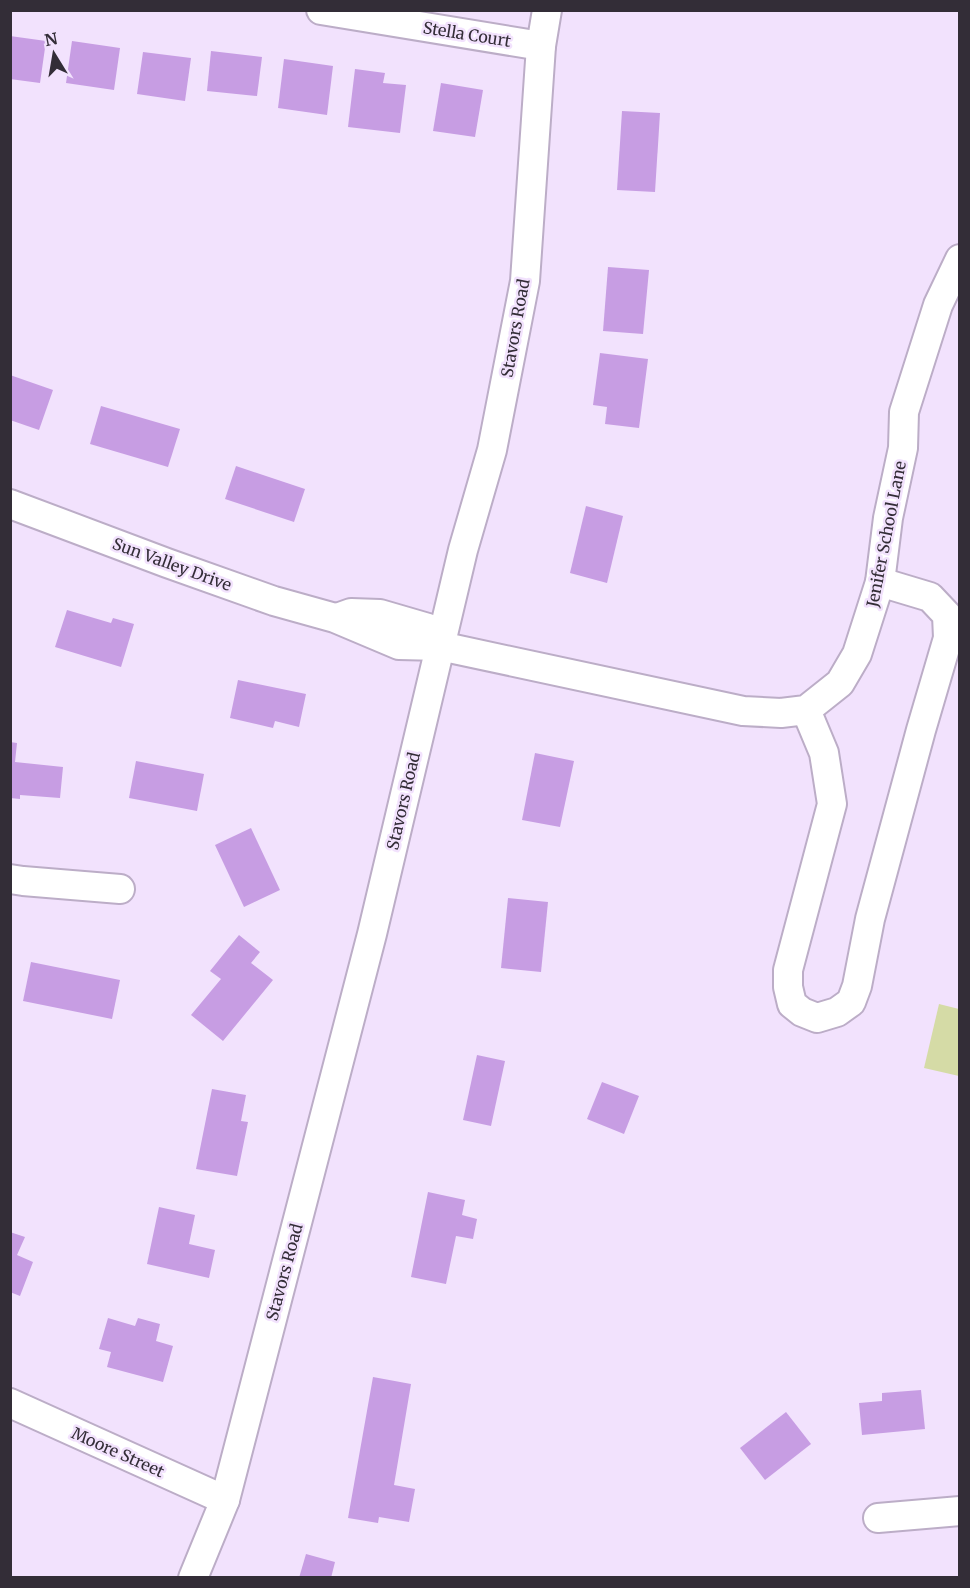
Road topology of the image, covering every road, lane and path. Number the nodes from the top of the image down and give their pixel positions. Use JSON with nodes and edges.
{"nodes":[{"id":1,"x":321,"y":10,"type":"edge"},
{"id":2,"x":546,"y":10,"type":"edge"},
{"id":3,"x":541,"y":46,"type":"junction"},
{"id":4,"x":960,"y":259,"type":"edge"},
{"id":5,"x":10,"y":504,"type":"edge"},
{"id":6,"x":880,"y":582,"type":"junction"},
{"id":7,"x":440,"y":646,"type":"junction"},
{"id":8,"x":806,"y":710,"type":"junction"},
{"id":9,"x":10,"y":879,"type":"edge"},
{"id":10,"x":120,"y":889,"type":"dead end"},
{"id":11,"x":10,"y":1403,"type":"edge"},
{"id":12,"x":225,"y":1500,"type":"junction"},
{"id":13,"x":960,"y":1510,"type":"edge"},
{"id":14,"x":878,"y":1518,"type":"dead end"},
{"id":15,"x":193,"y":1578,"type":"edge"}],
"edges":[{"from":1,"to":3,"type":"street","name":"Stella Court"},
{"from":2,"to":3,"type":"street","name":"Stavors Road"},
{"from":3,"to":7,"type":"street","name":"Stavors Road"},
{"from":4,"to":6,"type":"street","name":"Jenifer School Lane"},
{"from":5,"to":7,"type":"street","name":"Sun Valley Drive"},
{"from":6,"to":8,"type":"street","name":"Jenifer School Lane"},
{"from":6,"to":8,"type":"street"},
{"from":7,"to":8,"type":"street"},
{"from":7,"to":12,"type":"street","name":"Stavors Road"},
{"from":9,"to":10,"type":"street"},
{"from":11,"to":12,"type":"street","name":"Moore Street"},
{"from":12,"to":15,"type":"street","name":"Stavors Road"},
{"from":13,"to":14,"type":"street"}]}
